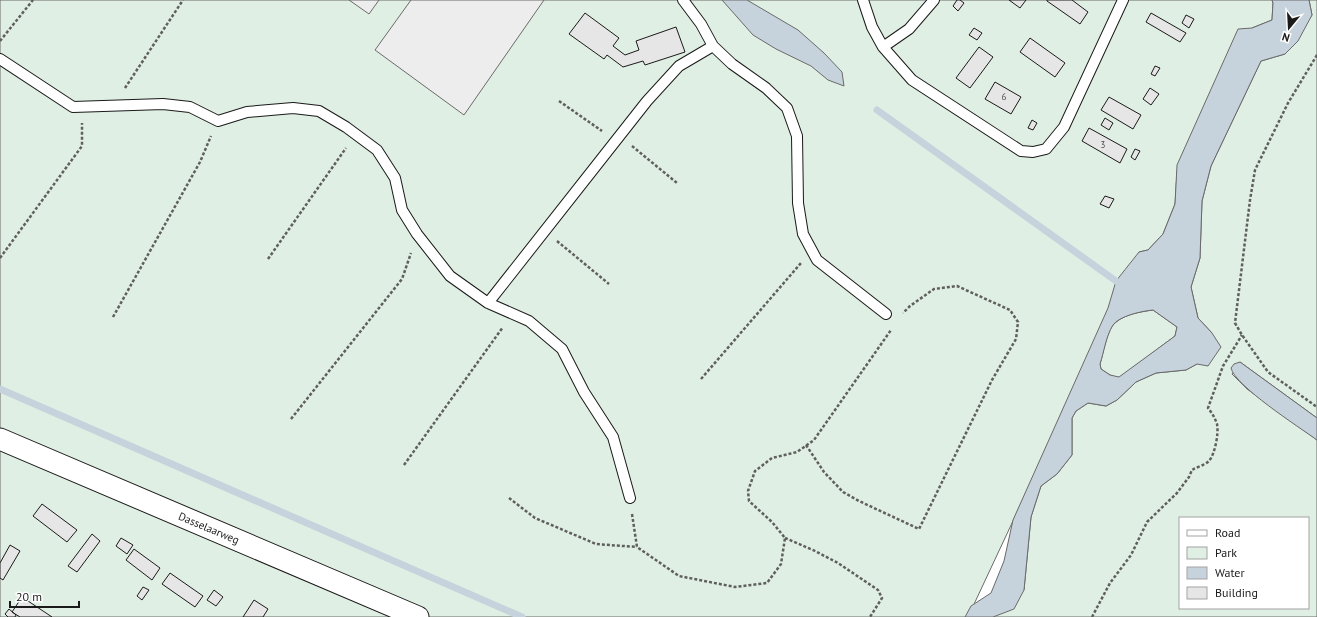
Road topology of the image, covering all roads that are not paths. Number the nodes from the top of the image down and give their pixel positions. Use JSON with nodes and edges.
{"nodes":[{"id":1,"x":683,"y":0,"type":"edge"},
{"id":2,"x":863,"y":0,"type":"edge"},
{"id":3,"x":934,"y":0,"type":"edge"},
{"id":4,"x":1123,"y":0,"type":"edge"},
{"id":5,"x":713,"y":46,"type":"junction"},
{"id":6,"x":883,"y":47,"type":"junction"},
{"id":7,"x":0,"y":59,"type":"edge"},
{"id":8,"x":488,"y":302,"type":"junction"},
{"id":9,"x":886,"y":314,"type":"road end"},
{"id":10,"x":0,"y":440,"type":"edge"},
{"id":11,"x":630,"y":498,"type":"road end"},
{"id":12,"x":418,"y":617,"type":"edge"}],
"edges":[{"from":1,"to":5,"type":"lane"},
{"from":2,"to":6,"type":"lane"},
{"from":3,"to":6,"type":"lane"},
{"from":4,"to":6,"type":"lane"},
{"from":5,"to":8,"type":"lane"},
{"from":5,"to":9,"type":"lane"},
{"from":7,"to":8,"type":"lane"},
{"from":8,"to":11,"type":"lane"},
{"from":10,"to":12,"type":"street","name":"Dasselaarweg"}]}
